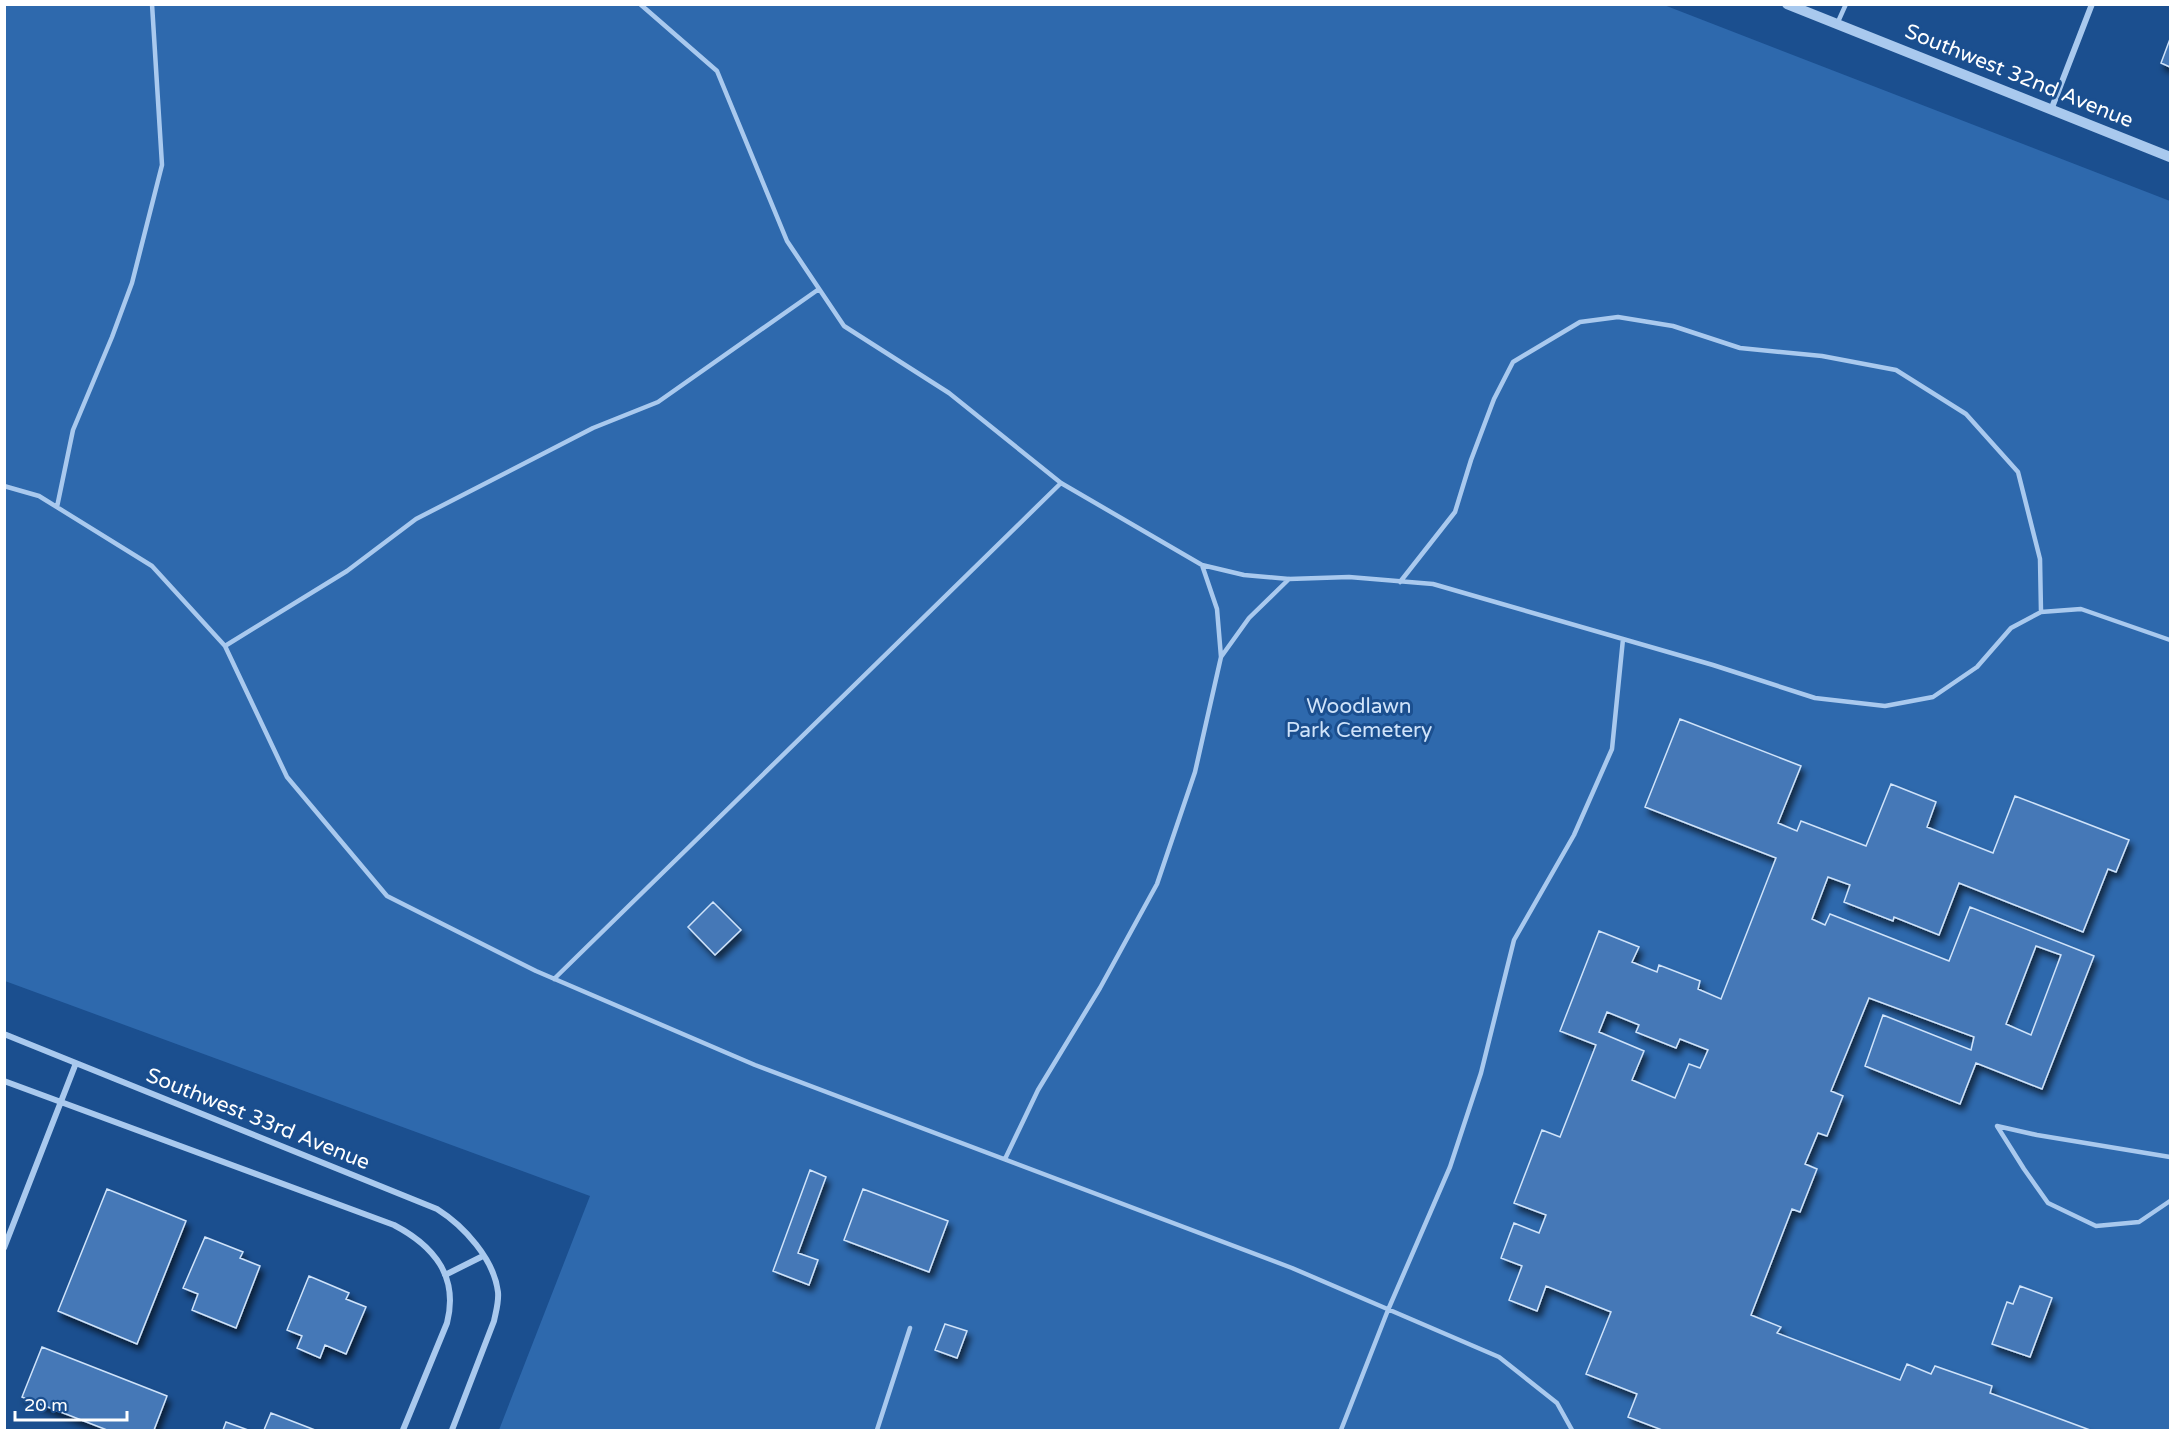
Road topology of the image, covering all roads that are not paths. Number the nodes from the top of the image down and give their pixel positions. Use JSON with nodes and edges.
{"nodes":[{"id":1,"x":152,"y":4,"type":"edge"},
{"id":2,"x":640,"y":4,"type":"edge"},
{"id":3,"x":1787,"y":4,"type":"edge"},
{"id":4,"x":1846,"y":4,"type":"edge"},
{"id":5,"x":2092,"y":4,"type":"edge"},
{"id":6,"x":1837,"y":24,"type":"junction"},
{"id":7,"x":2051,"y":110,"type":"junction"},
{"id":8,"x":2170,"y":157,"type":"edge"},
{"id":9,"x":819,"y":289,"type":"junction"},
{"id":10,"x":1061,"y":483,"type":"junction"},
{"id":11,"x":4,"y":486,"type":"edge"},
{"id":12,"x":57,"y":507,"type":"junction"},
{"id":13,"x":1202,"y":565,"type":"junction"},
{"id":14,"x":1289,"y":579,"type":"junction"},
{"id":15,"x":1400,"y":582,"type":"junction"},
{"id":16,"x":2041,"y":612,"type":"junction"},
{"id":17,"x":1623,"y":639,"type":"junction"},
{"id":18,"x":2170,"y":640,"type":"edge"},
{"id":19,"x":225,"y":646,"type":"junction"},
{"id":20,"x":1221,"y":657,"type":"junction"},
{"id":21,"x":554,"y":979,"type":"junction"},
{"id":22,"x":4,"y":1034,"type":"edge"},
{"id":23,"x":76,"y":1063,"type":"junction"},
{"id":24,"x":4,"y":1081,"type":"edge"},
{"id":25,"x":60,"y":1103,"type":"junction"},
{"id":26,"x":2170,"y":1157,"type":"edge"},
{"id":27,"x":1005,"y":1160,"type":"junction"},
{"id":28,"x":2170,"y":1201,"type":"edge"},
{"id":29,"x":4,"y":1248,"type":"edge"},
{"id":30,"x":483,"y":1256,"type":"junction"},
{"id":31,"x":445,"y":1275,"type":"junction"},
{"id":32,"x":1388,"y":1310,"type":"junction"},
{"id":33,"x":910,"y":1328,"type":"dead end"},
{"id":34,"x":404,"y":1431,"type":"edge"},
{"id":35,"x":452,"y":1431,"type":"edge"},
{"id":36,"x":877,"y":1431,"type":"edge"},
{"id":37,"x":1341,"y":1431,"type":"edge"},
{"id":38,"x":1572,"y":1431,"type":"edge"}],
"edges":[{"from":1,"to":12,"type":"lane"},
{"from":2,"to":9,"type":"lane"},
{"from":3,"to":6,"type":"street","name":"Southwest 32nd Avenue"},
{"from":4,"to":6,"type":"lane"},
{"from":5,"to":7,"type":"street"},
{"from":6,"to":7,"type":"street","name":"Southwest 32nd Avenue"},
{"from":7,"to":8,"type":"street","name":"Southwest 32nd Avenue"},
{"from":9,"to":10,"type":"lane"},
{"from":9,"to":19,"type":"lane"},
{"from":10,"to":13,"type":"lane"},
{"from":10,"to":21,"type":"lane"},
{"from":11,"to":12,"type":"lane"},
{"from":12,"to":19,"type":"lane"},
{"from":13,"to":14,"type":"lane"},
{"from":13,"to":20,"type":"lane"},
{"from":14,"to":15,"type":"lane"},
{"from":14,"to":20,"type":"lane"},
{"from":15,"to":16,"type":"lane"},
{"from":15,"to":17,"type":"lane"},
{"from":16,"to":17,"type":"lane"},
{"from":16,"to":18,"type":"lane"},
{"from":17,"to":32,"type":"lane"},
{"from":19,"to":21,"type":"lane"},
{"from":20,"to":27,"type":"lane"},
{"from":21,"to":27,"type":"lane"},
{"from":22,"to":23,"type":"street","name":"Southwest 33rd Avenue"},
{"from":23,"to":25,"type":"street"},
{"from":23,"to":30,"type":"street","name":"Southwest 33rd Avenue"},
{"from":24,"to":25,"type":"street"},
{"from":25,"to":29,"type":"street"},
{"from":25,"to":31,"type":"street"},
{"from":26,"to":28,"type":"lane"},
{"from":27,"to":32,"type":"lane"},
{"from":30,"to":31,"type":"street"},
{"from":30,"to":35,"type":"street","name":"Southwest 33rd Avenue"},
{"from":31,"to":34,"type":"street"},
{"from":32,"to":37,"type":"lane"},
{"from":32,"to":38,"type":"lane"},
{"from":33,"to":36,"type":"lane"}]}
